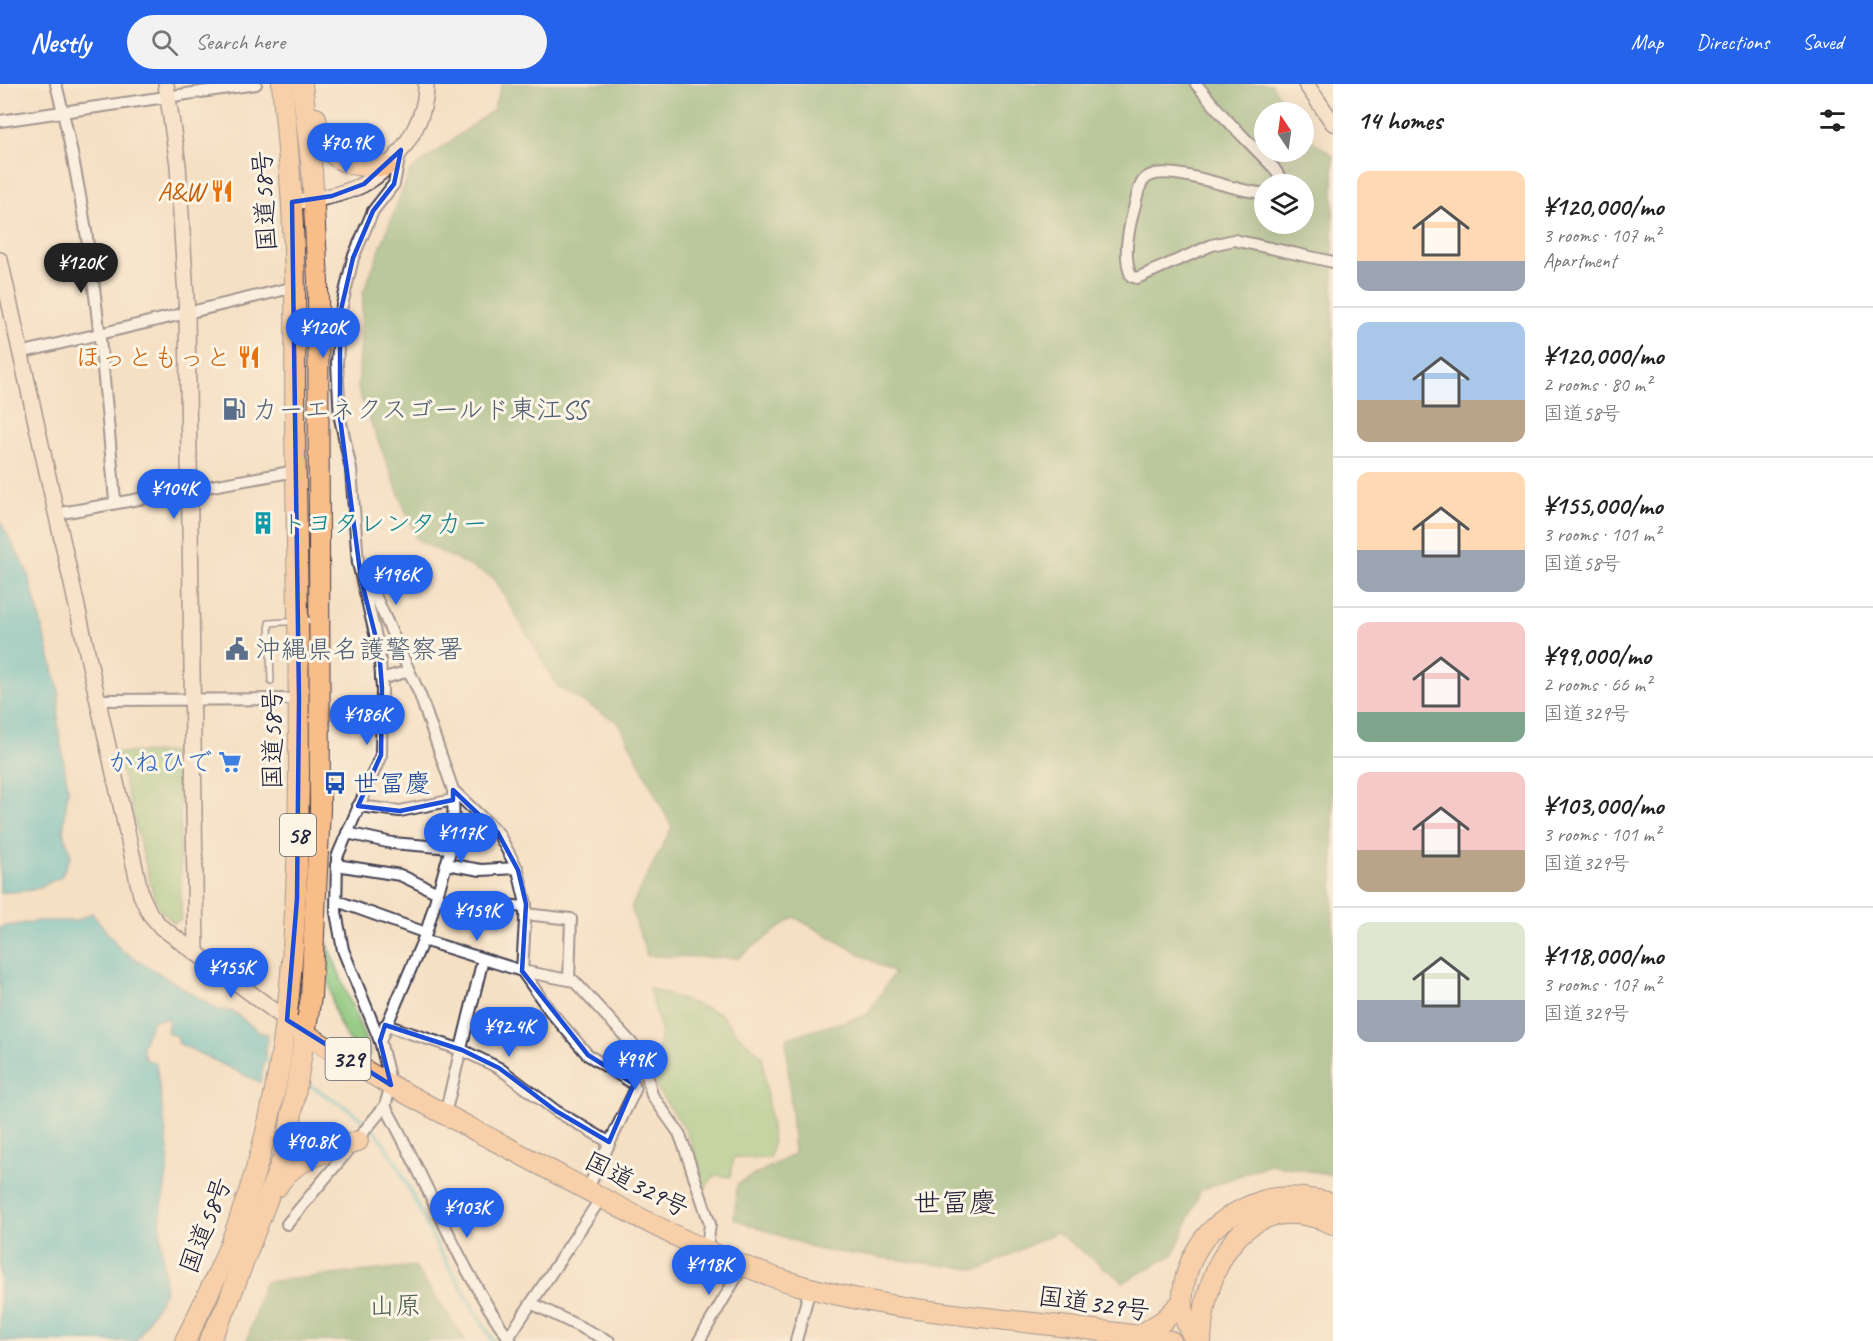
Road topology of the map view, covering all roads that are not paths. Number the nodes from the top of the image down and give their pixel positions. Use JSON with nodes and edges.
{"nodes":[{"id":1,"x":56,"y":84,"type":"edge"},
{"id":2,"x":256,"y":84,"type":"edge"},
{"id":3,"x":282,"y":84,"type":"edge"},
{"id":4,"x":304,"y":84,"type":"edge"},
{"id":5,"x":426,"y":84,"type":"edge"},
{"id":6,"x":1196,"y":84,"type":"edge"},
{"id":7,"x":1306,"y":84,"type":"edge"},
{"id":8,"x":167,"y":91,"type":"edge"},
{"id":9,"x":63,"y":112,"type":"junction"},
{"id":10,"x":0,"y":121,"type":"edge"},
{"id":11,"x":1333,"y":123,"type":"edge"},
{"id":12,"x":401,"y":150,"type":"junction"},
{"id":13,"x":386,"y":166,"type":"junction"},
{"id":14,"x":1278,"y":174,"type":"edge"},
{"id":15,"x":1254,"y":191,"type":"edge"},
{"id":16,"x":314,"y":200,"type":"junction"},
{"id":17,"x":292,"y":202,"type":"junction"},
{"id":18,"x":0,"y":260,"type":"edge"},
{"id":19,"x":1333,"y":262,"type":"edge"},
{"id":20,"x":296,"y":287,"type":"junction"},
{"id":21,"x":187,"y":313,"type":"junction"},
{"id":22,"x":101,"y":335,"type":"junction"},
{"id":23,"x":20,"y":353,"type":"junction"},
{"id":24,"x":296,"y":471,"type":"junction"},
{"id":25,"x":191,"y":489,"type":"junction"},
{"id":26,"x":115,"y":501,"type":"junction"},
{"id":27,"x":56,"y":514,"type":"junction"},
{"id":28,"x":361,"y":579,"type":"junction"},
{"id":29,"x":308,"y":621,"type":"junction"},
{"id":30,"x":408,"y":671,"type":"junction"},
{"id":31,"x":381,"y":679,"type":"junction"},
{"id":32,"x":271,"y":681,"type":"dead end"},
{"id":33,"x":192,"y":699,"type":"junction"},
{"id":34,"x":299,"y":699,"type":"junction"},
{"id":35,"x":96,"y":700,"type":"junction"},
{"id":36,"x":453,"y":795,"type":"junction"},
{"id":37,"x":358,"y":806,"type":"junction"},
{"id":38,"x":347,"y":833,"type":"junction"},
{"id":39,"x":451,"y":848,"type":"junction"},
{"id":40,"x":446,"y":864,"type":"junction"},
{"id":41,"x":336,"y":865,"type":"junction"},
{"id":42,"x":517,"y":868,"type":"junction"},
{"id":43,"x":437,"y":896,"type":"junction"},
{"id":44,"x":337,"y":901,"type":"junction"},
{"id":45,"x":525,"y":911,"type":"junction"},
{"id":46,"x":424,"y":936,"type":"junction"},
{"id":47,"x":196,"y":953,"type":"junction"},
{"id":48,"x":483,"y":959,"type":"junction"},
{"id":49,"x":522,"y":971,"type":"junction"},
{"id":50,"x":548,"y":976,"type":"junction"},
{"id":51,"x":569,"y":980,"type":"junction"},
{"id":52,"x":534,"y":988,"type":"junction"},
{"id":53,"x":287,"y":1020,"type":"junction"},
{"id":54,"x":385,"y":1025,"type":"junction"},
{"id":55,"x":306,"y":1034,"type":"junction"},
{"id":56,"x":380,"y":1041,"type":"junction"},
{"id":57,"x":462,"y":1050,"type":"junction"},
{"id":58,"x":391,"y":1085,"type":"junction"},
{"id":59,"x":385,"y":1106,"type":"junction"},
{"id":60,"x":445,"y":1114,"type":"junction"},
{"id":61,"x":358,"y":1141,"type":"junction"},
{"id":62,"x":609,"y":1142,"type":"junction"},
{"id":63,"x":594,"y":1194,"type":"junction"},
{"id":64,"x":1333,"y":1203,"type":"edge"},
{"id":65,"x":266,"y":1209,"type":"junction"},
{"id":66,"x":287,"y":1224,"type":"dead end"},
{"id":67,"x":1333,"y":1224,"type":"edge"},
{"id":68,"x":707,"y":1248,"type":"junction"},
{"id":69,"x":743,"y":1266,"type":"junction"},
{"id":70,"x":810,"y":1288,"type":"junction"},
{"id":71,"x":531,"y":1303,"type":"junction"},
{"id":72,"x":1181,"y":1303,"type":"junction"},
{"id":73,"x":1139,"y":1336,"type":"junction"},
{"id":74,"x":510,"y":1339,"type":"edge"},
{"id":75,"x":185,"y":1341,"type":"edge"},
{"id":76,"x":209,"y":1341,"type":"edge"},
{"id":77,"x":609,"y":1341,"type":"edge"},
{"id":78,"x":699,"y":1341,"type":"edge"},
{"id":79,"x":796,"y":1341,"type":"edge"},
{"id":80,"x":1171,"y":1341,"type":"edge"},
{"id":81,"x":1199,"y":1341,"type":"edge"}],
"edges":[{"from":1,"to":9,"type":"street"},
{"from":2,"to":8,"type":"street"},
{"from":3,"to":17,"type":"highway","name":"国道58号","number":"58"},
{"from":4,"to":13,"type":"highway"},
{"from":4,"to":16,"type":"highway","name":"国道58号","number":"58"},
{"from":5,"to":12,"type":"street"},
{"from":6,"to":14,"type":"street"},
{"from":7,"to":11,"type":"street"},
{"from":8,"to":9,"type":"street"},
{"from":8,"to":21,"type":"street"},
{"from":9,"to":10,"type":"street"},
{"from":9,"to":22,"type":"street"},
{"from":12,"to":13,"type":"street"},
{"from":12,"to":28,"type":"street"},
{"from":13,"to":16,"type":"street"},
{"from":15,"to":19,"type":"street"},
{"from":16,"to":17,"type":"street"},
{"from":16,"to":29,"type":"highway","name":"国道58号","number":"58"},
{"from":17,"to":20,"type":"highway","name":"国道58号","number":"58"},
{"from":18,"to":23,"type":"street"},
{"from":20,"to":21,"type":"street"},
{"from":20,"to":24,"type":"highway","name":"国道58号","number":"58"},
{"from":21,"to":22,"type":"street"},
{"from":21,"to":25,"type":"street"},
{"from":22,"to":23,"type":"street"},
{"from":22,"to":26,"type":"street"},
{"from":23,"to":27,"type":"street"},
{"from":24,"to":25,"type":"street"},
{"from":24,"to":29,"type":"highway","name":"国道58号","number":"58"},
{"from":25,"to":26,"type":"street"},
{"from":25,"to":33,"type":"street"},
{"from":26,"to":27,"type":"street"},
{"from":27,"to":35,"type":"street"},
{"from":28,"to":30,"type":"street"},
{"from":28,"to":31,"type":"street"},
{"from":29,"to":32,"type":"lane"},
{"from":29,"to":34,"type":"highway","name":"国道58号","number":"58"},
{"from":29,"to":55,"type":"highway","name":"国道58号","number":"58"},
{"from":30,"to":31,"type":"street"},
{"from":30,"to":36,"type":"street"},
{"from":31,"to":37,"type":"street"},
{"from":33,"to":34,"type":"street"},
{"from":33,"to":35,"type":"street"},
{"from":33,"to":47,"type":"street"},
{"from":34,"to":53,"type":"highway","name":"国道58号","number":"58"},
{"from":35,"to":47,"type":"street"},
{"from":36,"to":37,"type":"street"},
{"from":36,"to":39,"type":"street"},
{"from":36,"to":42,"type":"street"},
{"from":37,"to":38,"type":"street"},
{"from":38,"to":39,"type":"street"},
{"from":38,"to":41,"type":"street"},
{"from":39,"to":40,"type":"street"},
{"from":40,"to":42,"type":"street"},
{"from":40,"to":43,"type":"street"},
{"from":41,"to":43,"type":"street"},
{"from":41,"to":44,"type":"street"},
{"from":42,"to":45,"type":"street"},
{"from":43,"to":45,"type":"street"},
{"from":43,"to":46,"type":"street"},
{"from":44,"to":46,"type":"street"},
{"from":44,"to":56,"type":"street"},
{"from":45,"to":49,"type":"street"},
{"from":45,"to":51,"type":"street"},
{"from":46,"to":48,"type":"street"},
{"from":46,"to":54,"type":"street"},
{"from":47,"to":53,"type":"street"},
{"from":48,"to":49,"type":"street"},
{"from":48,"to":57,"type":"street"},
{"from":49,"to":50,"type":"street"},
{"from":49,"to":52,"type":"street"},
{"from":50,"to":51,"type":"street"},
{"from":50,"to":52,"type":"street"},
{"from":51,"to":68,"type":"street"},
{"from":52,"to":62,"type":"street"},
{"from":53,"to":55,"type":"highway","name":"国道329号","number":"329"},
{"from":53,"to":75,"type":"highway","name":"国道58号","number":"58"},
{"from":54,"to":56,"type":"street"},
{"from":54,"to":57,"type":"street"},
{"from":55,"to":58,"type":"highway","name":"国道329号","number":"329"},
{"from":55,"to":65,"type":"highway","name":"国道58号","number":"58"},
{"from":56,"to":58,"type":"street"},
{"from":57,"to":60,"type":"street"},
{"from":57,"to":62,"type":"street"},
{"from":58,"to":59,"type":"street"},
{"from":58,"to":60,"type":"highway","name":"国道329号","number":"329"},
{"from":59,"to":61,"type":"street"},
{"from":59,"to":74,"type":"street"},
{"from":60,"to":63,"type":"highway","name":"国道329号","number":"329"},
{"from":61,"to":65,"type":"highway"},
{"from":61,"to":66,"type":"street"},
{"from":62,"to":63,"type":"street"},
{"from":63,"to":68,"type":"highway","name":"国道329号","number":"329"},
{"from":63,"to":71,"type":"street"},
{"from":64,"to":72,"type":"highway"},
{"from":65,"to":76,"type":"highway","name":"国道58号","number":"58"},
{"from":67,"to":81,"type":"highway"},
{"from":68,"to":69,"type":"highway","name":"国道329号","number":"329"},
{"from":69,"to":70,"type":"highway","name":"国道329号","number":"329"},
{"from":69,"to":78,"type":"street"},
{"from":70,"to":73,"type":"highway","name":"国道329号","number":"329"},
{"from":70,"to":79,"type":"street"},
{"from":71,"to":74,"type":"street"},
{"from":71,"to":77,"type":"street"},
{"from":72,"to":73,"type":"highway"},
{"from":72,"to":81,"type":"highway"},
{"from":73,"to":80,"type":"highway","name":"国道329号","number":"329"}]}
